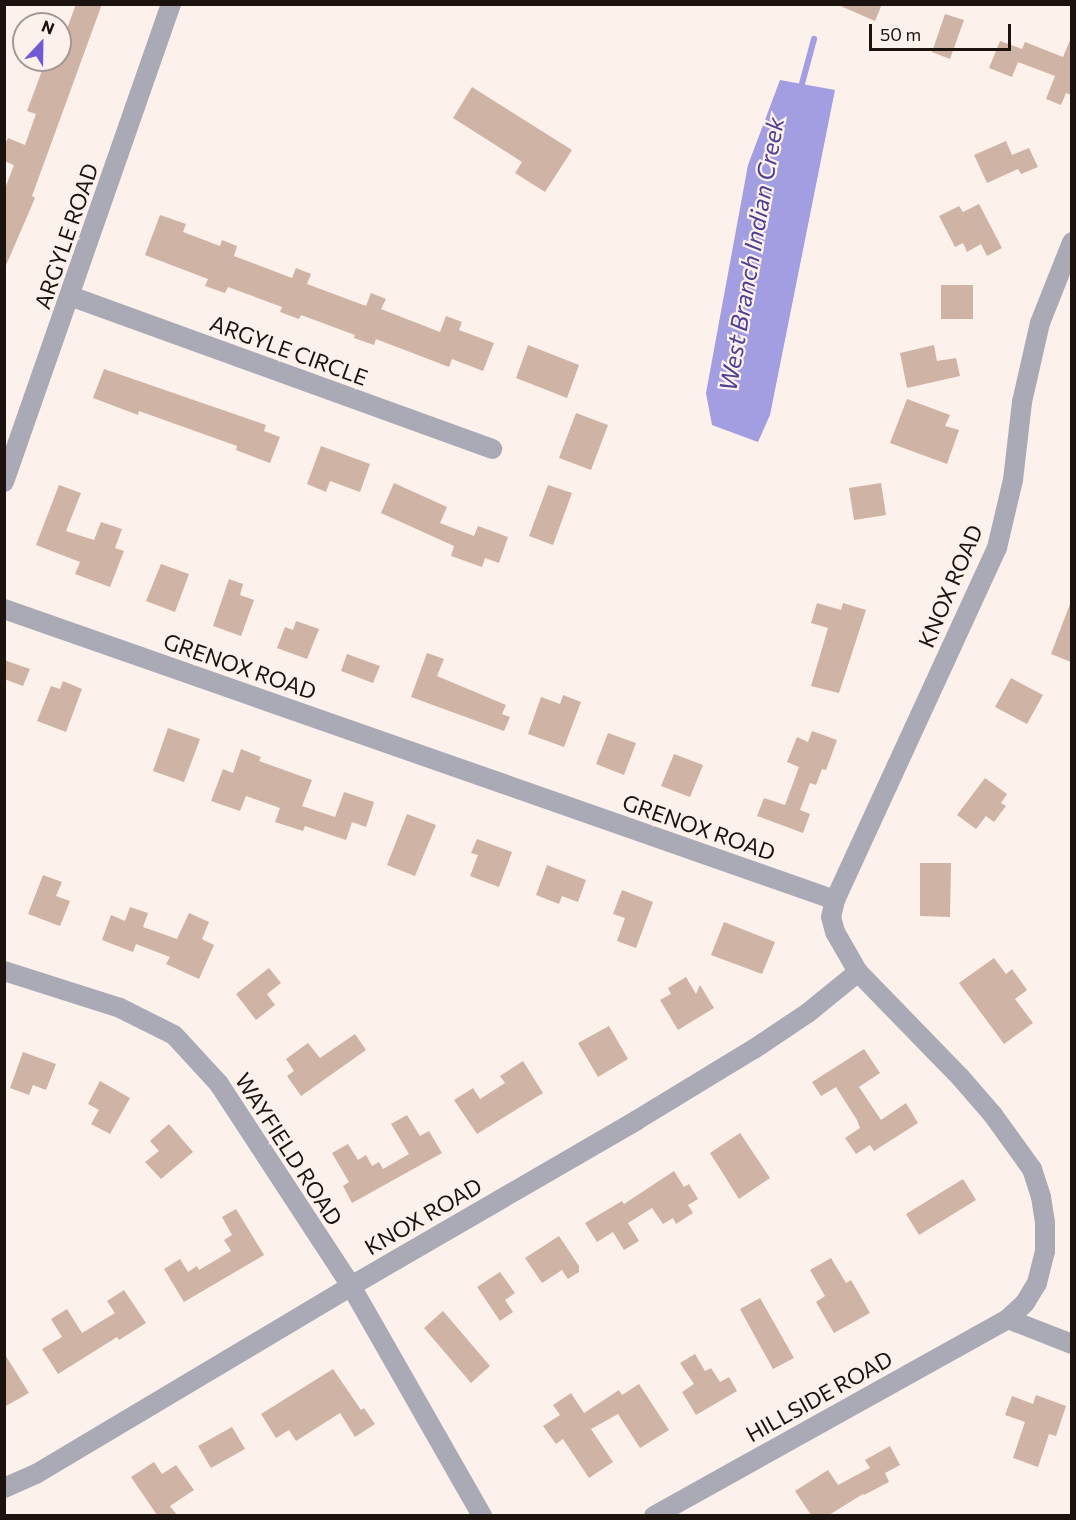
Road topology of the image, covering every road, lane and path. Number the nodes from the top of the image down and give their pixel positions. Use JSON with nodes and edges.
{"nodes":[{"id":1,"x":171,"y":4,"type":"edge"},
{"id":2,"x":1071,"y":242,"type":"edge"},
{"id":3,"x":70,"y":296,"type":"junction"},
{"id":4,"x":492,"y":448,"type":"dead end"},
{"id":5,"x":4,"y":482,"type":"edge"},
{"id":6,"x":4,"y":609,"type":"edge"},
{"id":7,"x":835,"y":900,"type":"junction"},
{"id":8,"x":4,"y":971,"type":"edge"},
{"id":9,"x":858,"y":972,"type":"junction"},
{"id":10,"x":351,"y":1286,"type":"junction"},
{"id":11,"x":1008,"y":1319,"type":"junction"},
{"id":12,"x":1071,"y":1344,"type":"edge"},
{"id":13,"x":4,"y":1488,"type":"edge"},
{"id":14,"x":482,"y":1515,"type":"edge"},
{"id":15,"x":654,"y":1515,"type":"edge"}],
"edges":[{"from":1,"to":3,"type":"street","name":"ARGYLE ROAD"},
{"from":2,"to":7,"type":"street","name":"KNOX ROAD"},
{"from":3,"to":4,"type":"street","name":"ARGYLE CIRCLE"},
{"from":3,"to":5,"type":"street","name":"ARGYLE ROAD"},
{"from":6,"to":7,"type":"street","name":"GRENOX ROAD"},
{"from":7,"to":9,"type":"street"},
{"from":8,"to":10,"type":"street","name":"WAYFIELD ROAD"},
{"from":9,"to":10,"type":"street","name":"KNOX ROAD"},
{"from":9,"to":11,"type":"street"},
{"from":10,"to":13,"type":"street","name":"KNOX ROAD"},
{"from":10,"to":14,"type":"street","name":"WAYFIELD ROAD"},
{"from":11,"to":12,"type":"street"},
{"from":11,"to":15,"type":"street","name":"HILLSIDE ROAD"}]}
